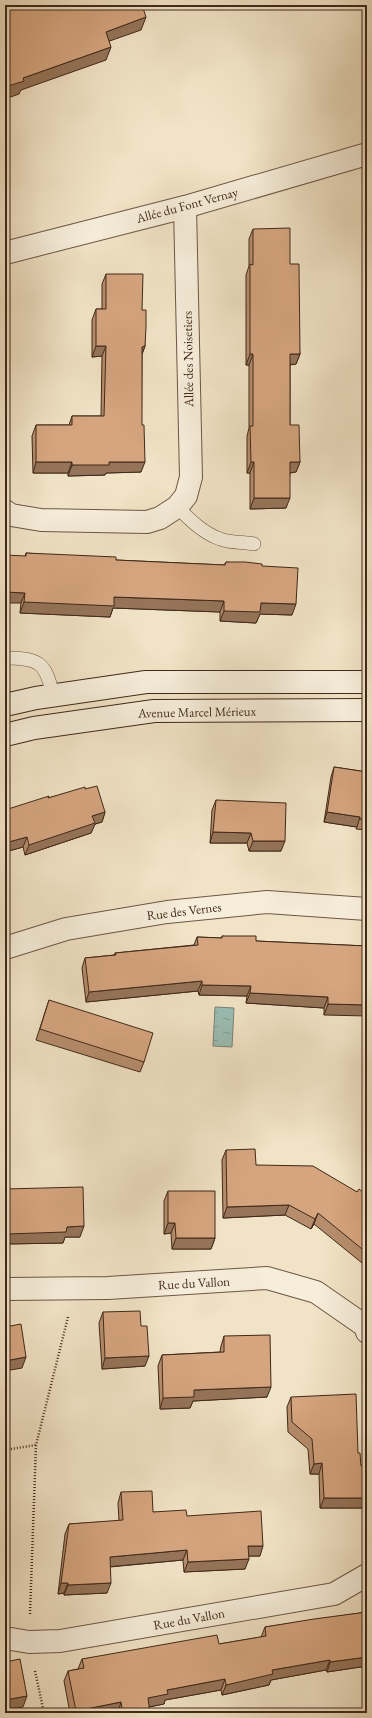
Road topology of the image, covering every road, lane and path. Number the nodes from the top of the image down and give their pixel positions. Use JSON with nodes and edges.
{"nodes":[{"id":1,"x":367,"y":154,"type":"edge"},
{"id":2,"x":185,"y":206,"type":"junction"},
{"id":3,"x":5,"y":252,"type":"edge"},
{"id":4,"x":177,"y":507,"type":"junction"},
{"id":5,"x":5,"y":512,"type":"edge"},
{"id":6,"x":254,"y":544,"type":"dead end"},
{"id":7,"x":5,"y":658,"type":"edge"},
{"id":8,"x":367,"y":682,"type":"edge"},
{"id":9,"x":52,"y":696,"type":"junction"},
{"id":10,"x":5,"y":705,"type":"edge"},
{"id":11,"x":367,"y":710,"type":"edge"},
{"id":12,"x":5,"y":736,"type":"edge"},
{"id":13,"x":367,"y":909,"type":"edge"},
{"id":14,"x":5,"y":948,"type":"edge"},
{"id":15,"x":75,"y":1288,"type":"junction"},
{"id":16,"x":5,"y":1289,"type":"edge"},
{"id":17,"x":367,"y":1332,"type":"edge"},
{"id":18,"x":36,"y":1445,"type":"junction"},
{"id":19,"x":5,"y":1450,"type":"edge"},
{"id":20,"x":367,"y":1575,"type":"edge"},
{"id":21,"x":5,"y":1638,"type":"edge"},
{"id":22,"x":29,"y":1642,"type":"junction"},
{"id":23,"x":44,"y":1713,"type":"edge"}],
"edges":[{"from":1,"to":2,"type":"street","name":"Allée du Font Vernay"},
{"from":2,"to":3,"type":"street","name":"Allée du Font Vernay"},
{"from":2,"to":4,"type":"street","name":"Allée des Noisetiers"},
{"from":4,"to":5,"type":"street","name":"Allée des Noisetiers"},
{"from":4,"to":6,"type":"lane"},
{"from":7,"to":9,"type":"lane"},
{"from":8,"to":9,"type":"street"},
{"from":9,"to":10,"type":"street"},
{"from":11,"to":12,"type":"street","name":"Avenue Marcel Mérieux"},
{"from":13,"to":14,"type":"street","name":"Rue des Vernes"},
{"from":15,"to":16,"type":"street","name":"Rue du Vallon"},
{"from":15,"to":17,"type":"street","name":"Rue du Vallon"},
{"from":15,"to":18,"type":"path"},
{"from":18,"to":19,"type":"path"},
{"from":18,"to":22,"type":"path"},
{"from":20,"to":22,"type":"street","name":"Rue du Vallon"},
{"from":21,"to":22,"type":"street","name":"Rue du Vallon"},
{"from":22,"to":23,"type":"path"}]}
